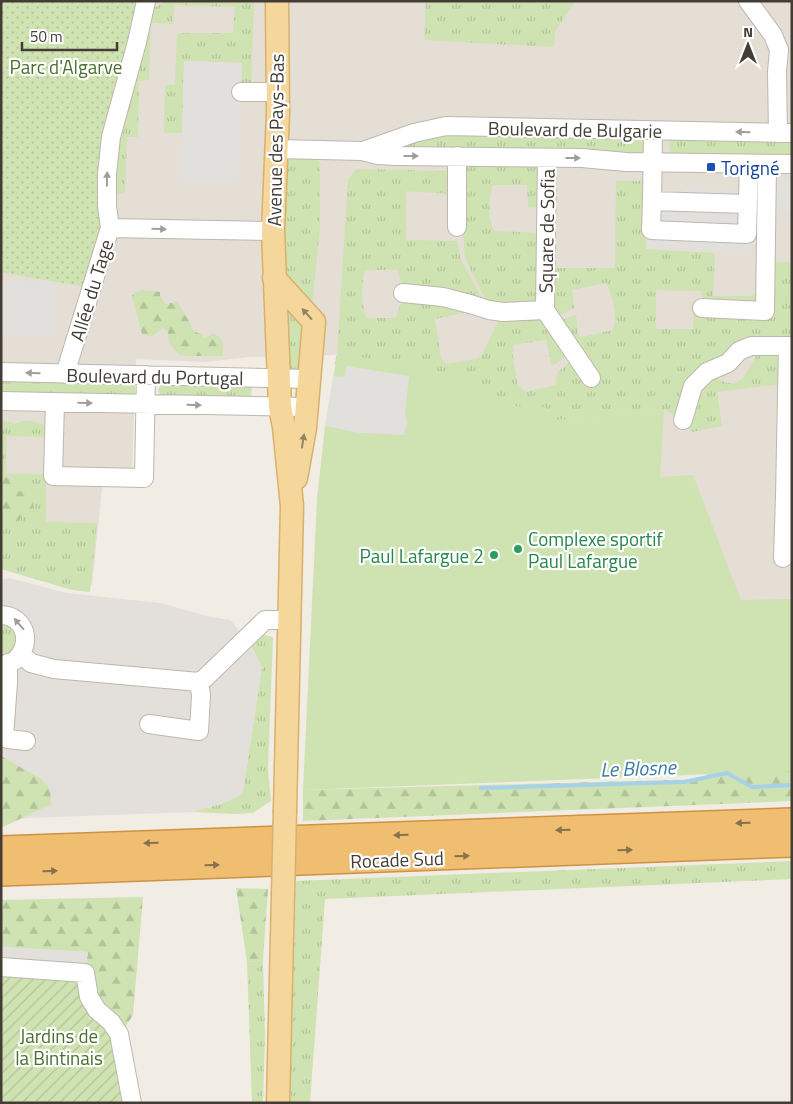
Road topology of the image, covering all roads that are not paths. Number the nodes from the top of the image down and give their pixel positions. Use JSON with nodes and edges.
{"nodes":[{"id":1,"x":146,"y":1,"type":"edge"},
{"id":2,"x":277,"y":1,"type":"edge"},
{"id":3,"x":748,"y":1,"type":"edge"},
{"id":4,"x":241,"y":92,"type":"dead end"},
{"id":5,"x":278,"y":92,"type":"junction"},
{"id":6,"x":653,"y":131,"type":"junction"},
{"id":7,"x":785,"y":133,"type":"edge"},
{"id":8,"x":277,"y":149,"type":"junction"},
{"id":9,"x":362,"y":151,"type":"junction"},
{"id":10,"x":457,"y":156,"type":"junction"},
{"id":11,"x":548,"y":158,"type":"junction"},
{"id":12,"x":652,"y":162,"type":"junction"},
{"id":13,"x":749,"y":164,"type":"junction"},
{"id":14,"x":767,"y":164,"type":"junction"},
{"id":15,"x":792,"y":164,"type":"edge"},
{"id":16,"x":652,"y":201,"type":"junction"},
{"id":17,"x":747,"y":204,"type":"junction"},
{"id":18,"x":457,"y":227,"type":"dead end"},
{"id":19,"x":110,"y":228,"type":"junction"},
{"id":20,"x":273,"y":231,"type":"junction"},
{"id":21,"x":274,"y":278,"type":"junction"},
{"id":22,"x":403,"y":293,"type":"dead end"},
{"id":23,"x":702,"y":308,"type":"dead end"},
{"id":24,"x":545,"y":310,"type":"junction"},
{"id":25,"x":790,"y":346,"type":"edge"},
{"id":26,"x":1,"y":372,"type":"edge"},
{"id":27,"x":65,"y":374,"type":"junction"},
{"id":28,"x":146,"y":376,"type":"junction"},
{"id":29,"x":591,"y":378,"type":"dead end"},
{"id":30,"x":280,"y":379,"type":"junction"},
{"id":31,"x":310,"y":379,"type":"junction"},
{"id":32,"x":1,"y":401,"type":"edge"},
{"id":33,"x":55,"y":402,"type":"junction"},
{"id":34,"x":146,"y":404,"type":"junction"},
{"id":35,"x":280,"y":407,"type":"junction"},
{"id":36,"x":306,"y":407,"type":"junction"},
{"id":37,"x":684,"y":420,"type":"dead end"},
{"id":38,"x":788,"y":496,"type":"edge"},
{"id":39,"x":292,"y":506,"type":"junction"},
{"id":40,"x":783,"y":558,"type":"dead end"},
{"id":41,"x":1,"y":615,"type":"edge"},
{"id":42,"x":289,"y":620,"type":"junction"},
{"id":43,"x":10,"y":660,"type":"edge"},
{"id":44,"x":199,"y":682,"type":"junction"},
{"id":45,"x":149,"y":724,"type":"dead end"},
{"id":46,"x":26,"y":741,"type":"dead end"},
{"id":47,"x":792,"y":821,"type":"edge"},
{"id":48,"x":792,"y":844,"type":"edge"},
{"id":49,"x":1,"y":849,"type":"edge"},
{"id":50,"x":1,"y":873,"type":"edge"},
{"id":51,"x":1,"y":967,"type":"edge"},
{"id":52,"x":132,"y":1103,"type":"edge"},
{"id":53,"x":278,"y":1103,"type":"edge"}],
"edges":[{"from":19,"to":1,"type":"street","name":"Allée du Tage","one_way":true},
{"from":2,"to":5,"type":"main road","name":"Avenue des Pays-Bas"},
{"from":3,"to":7,"type":"street"},
{"from":4,"to":5,"type":"street"},
{"from":5,"to":8,"type":"main road","name":"Avenue des Pays-Bas"},
{"from":7,"to":6,"type":"street","name":"Boulevard de Bulgarie","one_way":true},
{"from":6,"to":9,"type":"street","name":"Boulevard de Bulgarie"},
{"from":6,"to":12,"type":"street"},
{"from":8,"to":9,"type":"street","name":"Boulevard de Bulgarie"},
{"from":8,"to":20,"type":"main road","name":"Avenue des Pays-Bas"},
{"from":9,"to":10,"type":"street","name":"Boulevard de Bulgarie","one_way":true},
{"from":10,"to":11,"type":"street","name":"Boulevard de Bulgarie"},
{"from":10,"to":18,"type":"street"},
{"from":11,"to":12,"type":"street","name":"Boulevard de Bulgarie","one_way":true},
{"from":11,"to":24,"type":"street","name":"Square de Sofia"},
{"from":12,"to":13,"type":"street","name":"Boulevard de Bulgarie"},
{"from":12,"to":16,"type":"street"},
{"from":13,"to":14,"type":"street","name":"Boulevard de Bulgarie"},
{"from":13,"to":17,"type":"street"},
{"from":14,"to":15,"type":"street","name":"Boulevard de Bulgarie"},
{"from":14,"to":23,"type":"street"},
{"from":16,"to":17,"type":"street"},
{"from":16,"to":17,"type":"street"},
{"from":19,"to":20,"type":"street","one_way":true},
{"from":19,"to":27,"type":"street","name":"Allée du Tage"},
{"from":20,"to":21,"type":"main road","name":"Avenue des Pays-Bas"},
{"from":21,"to":30,"type":"main road","name":"Avenue des Pays-Bas"},
{"from":31,"to":21,"type":"main road","name":"Avenue des Pays-Bas","one_way":true},
{"from":22,"to":24,"type":"street","name":"Square de Sofia"},
{"from":24,"to":29,"type":"street"},
{"from":25,"to":37,"type":"street"},
{"from":25,"to":38,"type":"street"},
{"from":27,"to":26,"type":"street","name":"Boulevard du Portugal","one_way":true},
{"from":27,"to":28,"type":"street","name":"Boulevard du Portugal"},
{"from":28,"to":30,"type":"street","name":"Boulevard du Portugal"},
{"from":28,"to":34,"type":"street"},
{"from":30,"to":31,"type":"street","name":"Boulevard du Portugal"},
{"from":30,"to":35,"type":"main road","name":"Avenue des Pays-Bas"},
{"from":31,"to":36,"type":"main road","name":"Avenue des Pays-Bas"},
{"from":32,"to":33,"type":"street","name":"Boulevard du Portugal"},
{"from":33,"to":34,"type":"street","name":"Boulevard du Portugal","one_way":true},
{"from":33,"to":34,"type":"street"},
{"from":34,"to":35,"type":"street","name":"Boulevard du Portugal","one_way":true},
{"from":35,"to":36,"type":"street","name":"Boulevard du Portugal"},
{"from":35,"to":39,"type":"main road","name":"Avenue des Pays-Bas"},
{"from":39,"to":36,"type":"main road","name":"Avenue des Pays-Bas","one_way":true},
{"from":38,"to":40,"type":"street"},
{"from":39,"to":42,"type":"main road","name":"Avenue des Pays-Bas"},
{"from":43,"to":41,"type":"street","one_way":true},
{"from":42,"to":44,"type":"street"},
{"from":42,"to":53,"type":"main road","name":"Avenue des Pays-Bas","bridge":true},
{"from":43,"to":44,"type":"street"},
{"from":43,"to":46,"type":"street"},
{"from":44,"to":45,"type":"street"},
{"from":47,"to":49,"type":"highway","name":"Rocade Sud","one_way":true},
{"from":50,"to":48,"type":"highway","name":"Rocade Sud","one_way":true},
{"from":51,"to":52,"type":"street"}]}
